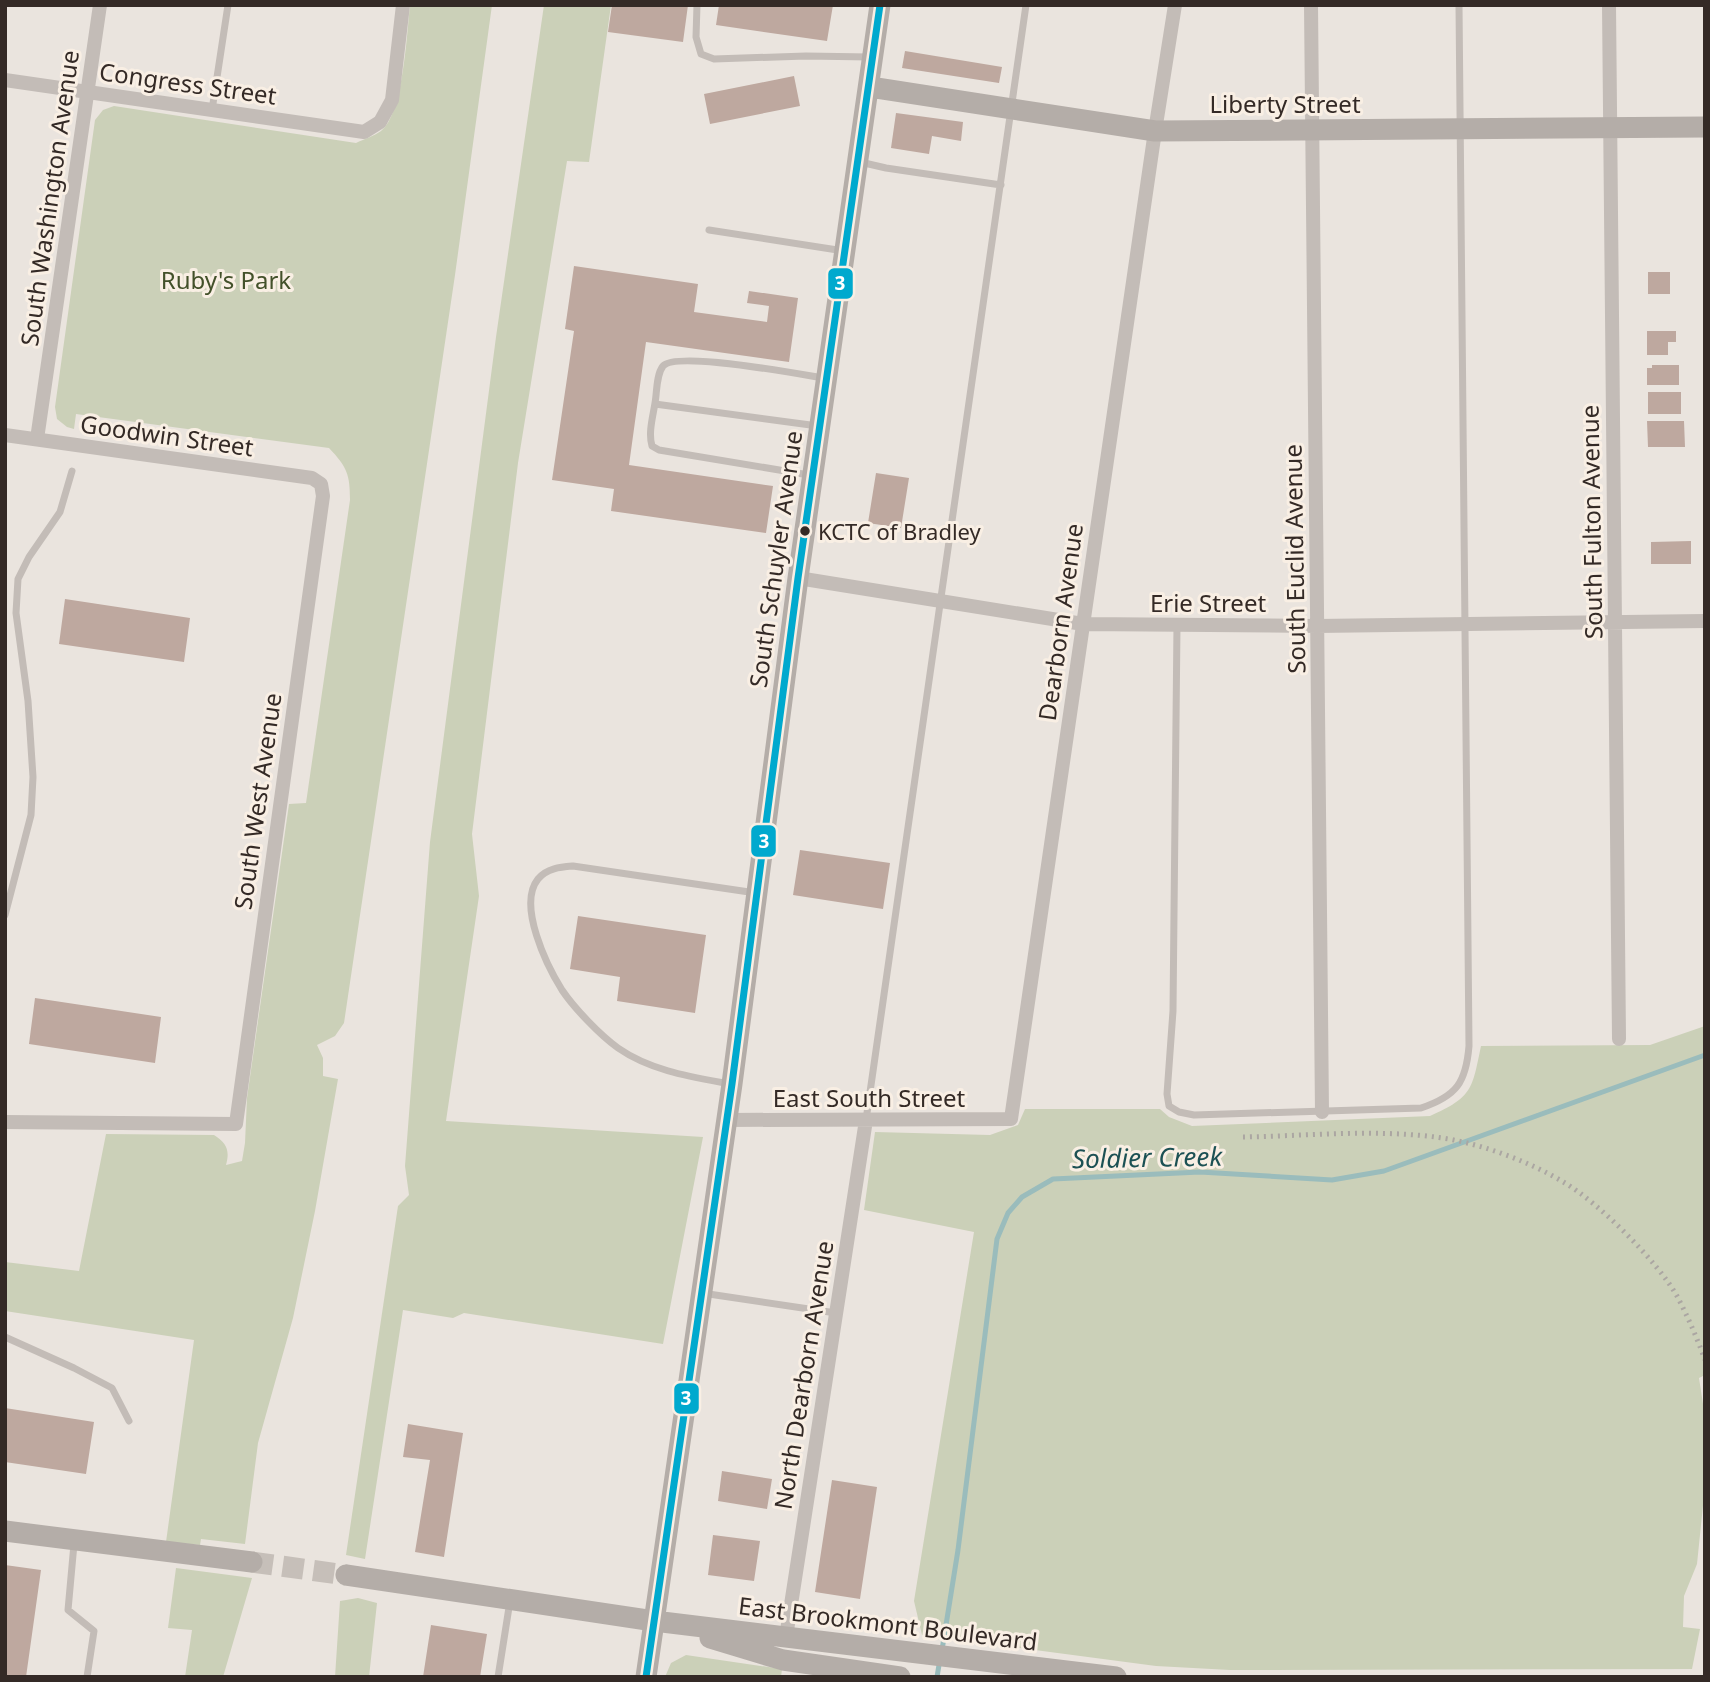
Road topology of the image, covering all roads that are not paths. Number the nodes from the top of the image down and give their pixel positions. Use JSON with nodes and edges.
{"nodes":[{"id":1,"x":100,"y":5,"type":"edge"},
{"id":2,"x":229,"y":5,"type":"edge"},
{"id":3,"x":403,"y":5,"type":"edge"},
{"id":4,"x":697,"y":5,"type":"edge"},
{"id":5,"x":880,"y":5,"type":"edge"},
{"id":6,"x":1027,"y":5,"type":"edge"},
{"id":7,"x":1175,"y":5,"type":"edge"},
{"id":8,"x":1311,"y":5,"type":"edge"},
{"id":9,"x":1459,"y":5,"type":"edge"},
{"id":10,"x":1609,"y":5,"type":"edge"},
{"id":11,"x":874,"y":58,"type":"junction"},
{"id":12,"x":5,"y":80,"type":"edge"},
{"id":13,"x":870,"y":87,"type":"junction"},
{"id":14,"x":87,"y":92,"type":"junction"},
{"id":15,"x":1012,"y":109,"type":"junction"},
{"id":16,"x":212,"y":110,"type":"junction"},
{"id":17,"x":1610,"y":127,"type":"junction"},
{"id":18,"x":1705,"y":127,"type":"edge"},
{"id":19,"x":1460,"y":128,"type":"junction"},
{"id":20,"x":1312,"y":130,"type":"junction"},
{"id":21,"x":1155,"y":131,"type":"junction"},
{"id":22,"x":859,"y":162,"type":"junction"},
{"id":23,"x":1001,"y":185,"type":"junction"},
{"id":24,"x":709,"y":230,"type":"dead end"},
{"id":25,"x":846,"y":251,"type":"junction"},
{"id":26,"x":827,"y":378,"type":"junction"},
{"id":27,"x":655,"y":404,"type":"junction"},
{"id":28,"x":820,"y":426,"type":"junction"},
{"id":29,"x":5,"y":435,"type":"edge"},
{"id":30,"x":37,"y":439,"type":"junction"},
{"id":31,"x":72,"y":471,"type":"dead end"},
{"id":32,"x":813,"y":476,"type":"junction"},
{"id":33,"x":321,"y":484,"type":"joint"},
{"id":34,"x":798,"y":578,"type":"junction"},
{"id":35,"x":941,"y":601,"type":"junction"},
{"id":36,"x":1705,"y":621,"type":"edge"},
{"id":37,"x":1615,"y":622,"type":"junction"},
{"id":38,"x":1083,"y":624,"type":"junction"},
{"id":39,"x":1465,"y":624,"type":"junction"},
{"id":40,"x":1177,"y":625,"type":"junction"},
{"id":41,"x":1317,"y":626,"type":"junction"},
{"id":42,"x":757,"y":893,"type":"junction"},
{"id":43,"x":5,"y":915,"type":"edge"},
{"id":44,"x":1619,"y":1039,"type":"dead end"},
{"id":45,"x":732,"y":1084,"type":"junction"},
{"id":46,"x":1322,"y":1112,"type":"junction"},
{"id":47,"x":866,"y":1119,"type":"junction"},
{"id":48,"x":1011,"y":1119,"type":"joint"},
{"id":49,"x":727,"y":1120,"type":"junction"},
{"id":50,"x":5,"y":1122,"type":"edge"},
{"id":51,"x":702,"y":1293,"type":"junction"},
{"id":52,"x":836,"y":1312,"type":"junction"},
{"id":53,"x":5,"y":1337,"type":"edge"},
{"id":54,"x":129,"y":1421,"type":"dead end"},
{"id":55,"x":5,"y":1531,"type":"edge"},
{"id":56,"x":75,"y":1539,"type":"junction"},
{"id":57,"x":252,"y":1562,"type":"tunnel mouth"},
{"id":58,"x":346,"y":1575,"type":"tunnel mouth"},
{"id":59,"x":510,"y":1600,"type":"junction"},
{"id":60,"x":654,"y":1622,"type":"junction"},
{"id":61,"x":786,"y":1637,"type":"junction"},
{"id":62,"x":87,"y":1677,"type":"edge"},
{"id":63,"x":498,"y":1677,"type":"edge"},
{"id":64,"x":646,"y":1677,"type":"edge"},
{"id":65,"x":900,"y":1677,"type":"edge"},
{"id":66,"x":1116,"y":1677,"type":"edge"}],
"edges":[{"from":1,"to":14,"type":"street","name":"South Washington Avenue"},
{"from":2,"to":16,"type":"lane"},
{"from":3,"to":16,"type":"street","name":"Congress Street"},
{"from":4,"to":11,"type":"lane"},
{"from":5,"to":11,"type":"main road","name":"South Schuyler Avenue"},
{"from":6,"to":15,"type":"lane"},
{"from":7,"to":21,"type":"street","name":"Dearborn Avenue"},
{"from":8,"to":20,"type":"street","name":"South Euclid Avenue"},
{"from":9,"to":19,"type":"lane"},
{"from":10,"to":17,"type":"street","name":"South Fulton Avenue"},
{"from":11,"to":13,"type":"main road","name":"South Schuyler Avenue"},
{"from":12,"to":14,"type":"street","name":"Congress Street"},
{"from":13,"to":15,"type":"main road","name":"Liberty Street"},
{"from":13,"to":22,"type":"main road","name":"South Schuyler Avenue"},
{"from":14,"to":16,"type":"street","name":"Congress Street"},
{"from":14,"to":30,"type":"street","name":"South Washington Avenue"},
{"from":15,"to":21,"type":"main road","name":"Liberty Street"},
{"from":15,"to":23,"type":"lane"},
{"from":17,"to":18,"type":"main road","name":"Liberty Street"},
{"from":17,"to":19,"type":"main road","name":"Liberty Street"},
{"from":17,"to":37,"type":"street","name":"South Fulton Avenue"},
{"from":19,"to":20,"type":"main road","name":"Liberty Street"},
{"from":19,"to":39,"type":"lane"},
{"from":20,"to":21,"type":"main road","name":"Liberty Street"},
{"from":20,"to":41,"type":"street","name":"South Euclid Avenue"},
{"from":21,"to":38,"type":"street","name":"Dearborn Avenue"},
{"from":22,"to":23,"type":"lane"},
{"from":22,"to":25,"type":"main road","name":"South Schuyler Avenue"},
{"from":23,"to":35,"type":"lane"},
{"from":24,"to":25,"type":"lane"},
{"from":25,"to":26,"type":"main road","name":"South Schuyler Avenue"},
{"from":26,"to":27,"type":"lane"},
{"from":26,"to":28,"type":"main road","name":"South Schuyler Avenue"},
{"from":27,"to":28,"type":"lane"},
{"from":27,"to":32,"type":"lane"},
{"from":28,"to":32,"type":"main road","name":"South Schuyler Avenue"},
{"from":29,"to":30,"type":"street","name":"Goodwin Street"},
{"from":30,"to":33,"type":"street","name":"Goodwin Street"},
{"from":31,"to":43,"type":"lane"},
{"from":32,"to":34,"type":"main road","name":"South Schuyler Avenue"},
{"from":33,"to":50,"type":"street","name":"South West Avenue"},
{"from":34,"to":35,"type":"street","name":"Erie Street"},
{"from":34,"to":42,"type":"main road","name":"South Schuyler Avenue"},
{"from":35,"to":38,"type":"street","name":"Erie Street"},
{"from":35,"to":47,"type":"lane"},
{"from":36,"to":37,"type":"street","name":"Erie Street"},
{"from":37,"to":39,"type":"street","name":"Erie Street"},
{"from":37,"to":44,"type":"street","name":"South Fulton Avenue"},
{"from":38,"to":40,"type":"street","name":"Erie Street"},
{"from":38,"to":48,"type":"street","name":"Dearborn Avenue"},
{"from":39,"to":41,"type":"street","name":"Erie Street"},
{"from":39,"to":46,"type":"lane"},
{"from":40,"to":41,"type":"street","name":"Erie Street"},
{"from":40,"to":46,"type":"lane"},
{"from":41,"to":46,"type":"street","name":"South Euclid Avenue"},
{"from":42,"to":45,"type":"main road","name":"South Schuyler Avenue"},
{"from":42,"to":45,"type":"lane"},
{"from":45,"to":49,"type":"main road","name":"South Schuyler Avenue"},
{"from":47,"to":48,"type":"street","name":"East South Street"},
{"from":47,"to":49,"type":"street","name":"East South Street"},
{"from":47,"to":52,"type":"street","name":"North Dearborn Avenue"},
{"from":49,"to":51,"type":"main road","name":"South Schuyler Avenue"},
{"from":51,"to":52,"type":"lane"},
{"from":51,"to":60,"type":"main road","name":"South Schuyler Avenue"},
{"from":52,"to":61,"type":"street","name":"North Dearborn Avenue"},
{"from":53,"to":54,"type":"lane"},
{"from":55,"to":56,"type":"main road"},
{"from":56,"to":57,"type":"main road"},
{"from":56,"to":62,"type":"lane"},
{"from":58,"to":59,"type":"main road","name":"East Brookmont Boulevard"},
{"from":59,"to":60,"type":"main road","name":"East Brookmont Boulevard"},
{"from":59,"to":63,"type":"lane"},
{"from":60,"to":61,"type":"main road","name":"East Brookmont Boulevard"},
{"from":60,"to":64,"type":"main road","name":"South Schuyler Avenue"},
{"from":60,"to":65,"type":"main road","name":"East Brookmont Boulevard"},
{"from":61,"to":66,"type":"main road","name":"East Brookmont Boulevard"}]}
